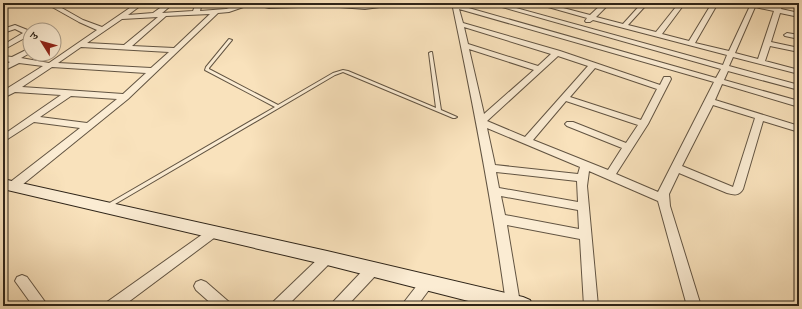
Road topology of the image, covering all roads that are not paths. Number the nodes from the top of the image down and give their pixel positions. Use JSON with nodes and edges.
{"nodes":[{"id":1,"x":48,"y":3,"type":"edge"},
{"id":2,"x":141,"y":3,"type":"edge"},
{"id":3,"x":171,"y":3,"type":"edge"},
{"id":4,"x":199,"y":3,"type":"edge"},
{"id":5,"x":250,"y":3,"type":"edge"},
{"id":6,"x":254,"y":3,"type":"edge"},
{"id":7,"x":394,"y":3,"type":"edge"},
{"id":8,"x":466,"y":3,"type":"edge"},
{"id":9,"x":492,"y":3,"type":"edge"},
{"id":10,"x":539,"y":3,"type":"edge"},
{"id":11,"x":607,"y":3,"type":"edge"},
{"id":12,"x":645,"y":3,"type":"edge"},
{"id":13,"x":682,"y":3,"type":"edge"},
{"id":14,"x":715,"y":3,"type":"edge"},
{"id":15,"x":293,"y":4,"type":"edge"},
{"id":16,"x":320,"y":4,"type":"edge"},
{"id":17,"x":751,"y":4,"type":"edge"},
{"id":18,"x":456,"y":5,"type":"edge"},
{"id":19,"x":779,"y":6,"type":"edge"},
{"id":20,"x":216,"y":12,"type":"junction"},
{"id":21,"x":196,"y":13,"type":"junction"},
{"id":22,"x":528,"y":14,"type":"junction"},
{"id":23,"x":164,"y":15,"type":"junction"},
{"id":24,"x":799,"y":15,"type":"edge"},
{"id":25,"x":155,"y":16,"type":"junction"},
{"id":26,"x":121,"y":17,"type":"junction"},
{"id":27,"x":591,"y":17,"type":"junction"},
{"id":28,"x":460,"y":24,"type":"junction"},
{"id":29,"x":624,"y":26,"type":"junction"},
{"id":30,"x":582,"y":28,"type":"junction"},
{"id":31,"x":508,"y":29,"type":"junction"},
{"id":32,"x":103,"y":30,"type":"junction"},
{"id":33,"x":3,"y":32,"type":"edge"},
{"id":34,"x":658,"y":35,"type":"junction"},
{"id":35,"x":787,"y":35,"type":"dead end"},
{"id":36,"x":799,"y":37,"type":"edge"},
{"id":37,"x":230,"y":40,"type":"dead end"},
{"id":38,"x":767,"y":43,"type":"junction"},
{"id":39,"x":81,"y":44,"type":"junction"},
{"id":40,"x":465,"y":44,"type":"junction"},
{"id":41,"x":691,"y":44,"type":"junction"},
{"id":42,"x":126,"y":47,"type":"junction"},
{"id":43,"x":3,"y":48,"type":"edge"},
{"id":44,"x":176,"y":50,"type":"junction"},
{"id":45,"x":799,"y":50,"type":"edge"},
{"id":46,"x":431,"y":53,"type":"dead end"},
{"id":47,"x":557,"y":53,"type":"junction"},
{"id":48,"x":731,"y":54,"type":"junction"},
{"id":49,"x":22,"y":56,"type":"edge"},
{"id":50,"x":3,"y":58,"type":"edge"},
{"id":51,"x":15,"y":61,"type":"junction"},
{"id":52,"x":761,"y":62,"type":"junction"},
{"id":53,"x":593,"y":65,"type":"junction"},
{"id":54,"x":50,"y":66,"type":"junction"},
{"id":55,"x":725,"y":67,"type":"junction"},
{"id":56,"x":3,"y":69,"type":"edge"},
{"id":57,"x":540,"y":69,"type":"junction"},
{"id":58,"x":154,"y":71,"type":"junction"},
{"id":59,"x":799,"y":72,"type":"edge"},
{"id":60,"x":667,"y":79,"type":"dead end"},
{"id":61,"x":719,"y":82,"type":"junction"},
{"id":62,"x":662,"y":88,"type":"junction"},
{"id":63,"x":799,"y":88,"type":"edge"},
{"id":64,"x":13,"y":89,"type":"junction"},
{"id":65,"x":68,"y":94,"type":"junction"},
{"id":66,"x":3,"y":95,"type":"edge"},
{"id":67,"x":125,"y":97,"type":"junction"},
{"id":68,"x":565,"y":98,"type":"junction"},
{"id":69,"x":710,"y":101,"type":"junction"},
{"id":70,"x":799,"y":104,"type":"edge"},
{"id":71,"x":278,"y":106,"type":"junction"},
{"id":72,"x":438,"y":110,"type":"junction"},
{"id":73,"x":455,"y":117,"type":"dead end"},
{"id":74,"x":760,"y":117,"type":"junction"},
{"id":75,"x":32,"y":119,"type":"junction"},
{"id":76,"x":481,"y":122,"type":"junction"},
{"id":77,"x":570,"y":124,"type":"dead end"},
{"id":78,"x":642,"y":124,"type":"junction"},
{"id":79,"x":90,"y":126,"type":"junction"},
{"id":80,"x":799,"y":129,"type":"edge"},
{"id":81,"x":3,"y":139,"type":"edge"},
{"id":82,"x":527,"y":141,"type":"junction"},
{"id":83,"x":628,"y":147,"type":"junction"},
{"id":84,"x":586,"y":165,"type":"junction"},
{"id":85,"x":490,"y":168,"type":"junction"},
{"id":86,"x":676,"y":168,"type":"junction"},
{"id":87,"x":610,"y":175,"type":"junction"},
{"id":88,"x":582,"y":178,"type":"junction"},
{"id":89,"x":8,"y":185,"type":"edge"},
{"id":90,"x":494,"y":191,"type":"junction"},
{"id":91,"x":663,"y":199,"type":"junction"},
{"id":92,"x":107,"y":207,"type":"junction"},
{"id":93,"x":584,"y":207,"type":"junction"},
{"id":94,"x":500,"y":219,"type":"junction"},
{"id":95,"x":214,"y":232,"type":"junction"},
{"id":96,"x":586,"y":235,"type":"junction"},
{"id":97,"x":327,"y":258,"type":"junction"},
{"id":98,"x":372,"y":270,"type":"junction"},
{"id":99,"x":22,"y":281,"type":"dead end"},
{"id":100,"x":427,"y":283,"type":"junction"},
{"id":101,"x":201,"y":286,"type":"dead end"},
{"id":102,"x":516,"y":305,"type":"edge"},
{"id":103,"x":41,"y":306,"type":"edge"},
{"id":104,"x":112,"y":306,"type":"edge"},
{"id":105,"x":224,"y":306,"type":"edge"},
{"id":106,"x":278,"y":306,"type":"edge"},
{"id":107,"x":338,"y":306,"type":"edge"},
{"id":108,"x":408,"y":306,"type":"edge"},
{"id":109,"x":591,"y":306,"type":"edge"},
{"id":110,"x":694,"y":306,"type":"edge"}],
"edges":[{"from":1,"to":32,"type":"street"},
{"from":2,"to":26,"type":"street"},
{"from":3,"to":25,"type":"street"},
{"from":4,"to":21,"type":"street"},
{"from":5,"to":20,"type":"street"},
{"from":6,"to":15,"type":"street"},
{"from":7,"to":16,"type":"street"},
{"from":8,"to":18,"type":"street"},
{"from":9,"to":22,"type":"street"},
{"from":10,"to":22,"type":"street"},
{"from":10,"to":27,"type":"street"},
{"from":11,"to":27,"type":"street"},
{"from":12,"to":29,"type":"street"},
{"from":13,"to":34,"type":"street"},
{"from":14,"to":41,"type":"street"},
{"from":15,"to":16,"type":"street"},
{"from":17,"to":19,"type":"street"},
{"from":17,"to":48,"type":"street"},
{"from":18,"to":28,"type":"street"},
{"from":18,"to":31,"type":"street"},
{"from":19,"to":24,"type":"street"},
{"from":19,"to":38,"type":"street"},
{"from":20,"to":21,"type":"street"},
{"from":20,"to":44,"type":"street"},
{"from":21,"to":23,"type":"street"},
{"from":22,"to":30,"type":"street"},
{"from":22,"to":31,"type":"street"},
{"from":23,"to":25,"type":"street"},
{"from":23,"to":42,"type":"street"},
{"from":25,"to":26,"type":"street"},
{"from":26,"to":32,"type":"street"},
{"from":27,"to":29,"type":"street"},
{"from":27,"to":30,"type":"street"},
{"from":28,"to":31,"type":"street"},
{"from":28,"to":40,"type":"street"},
{"from":29,"to":34,"type":"street"},
{"from":30,"to":55,"type":"street"},
{"from":31,"to":47,"type":"street"},
{"from":31,"to":61,"type":"street"},
{"from":32,"to":39,"type":"street"},
{"from":33,"to":43,"type":"street"},
{"from":34,"to":41,"type":"street"},
{"from":35,"to":36,"type":"street"},
{"from":37,"to":71,"type":"lane"},
{"from":38,"to":45,"type":"street"},
{"from":38,"to":52,"type":"street"},
{"from":39,"to":42,"type":"street"},
{"from":39,"to":54,"type":"street"},
{"from":40,"to":57,"type":"street"},
{"from":40,"to":76,"type":"street"},
{"from":41,"to":48,"type":"street"},
{"from":42,"to":44,"type":"street"},
{"from":44,"to":58,"type":"street"},
{"from":46,"to":72,"type":"lane"},
{"from":47,"to":53,"type":"street"},
{"from":47,"to":57,"type":"street"},
{"from":48,"to":52,"type":"street"},
{"from":48,"to":55,"type":"street"},
{"from":49,"to":51,"type":"street"},
{"from":50,"to":51,"type":"street"},
{"from":51,"to":54,"type":"street"},
{"from":51,"to":56,"type":"street"},
{"from":52,"to":59,"type":"street"},
{"from":53,"to":62,"type":"street"},
{"from":53,"to":68,"type":"street"},
{"from":54,"to":58,"type":"street"},
{"from":54,"to":64,"type":"street"},
{"from":55,"to":61,"type":"street"},
{"from":55,"to":63,"type":"street"},
{"from":57,"to":76,"type":"street"},
{"from":58,"to":67,"type":"street"},
{"from":60,"to":62,"type":"street"},
{"from":61,"to":69,"type":"street"},
{"from":61,"to":70,"type":"street"},
{"from":62,"to":78,"type":"street"},
{"from":64,"to":65,"type":"street"},
{"from":64,"to":66,"type":"street"},
{"from":65,"to":67,"type":"street"},
{"from":65,"to":75,"type":"street"},
{"from":67,"to":79,"type":"street"},
{"from":68,"to":78,"type":"street"},
{"from":68,"to":82,"type":"street"},
{"from":69,"to":74,"type":"street"},
{"from":69,"to":86,"type":"street"},
{"from":71,"to":72,"type":"lane"},
{"from":71,"to":92,"type":"lane"},
{"from":72,"to":73,"type":"lane"},
{"from":74,"to":80,"type":"street"},
{"from":74,"to":86,"type":"street"},
{"from":75,"to":79,"type":"street"},
{"from":75,"to":81,"type":"street"},
{"from":76,"to":82,"type":"street"},
{"from":76,"to":85,"type":"street"},
{"from":77,"to":83,"type":"street"},
{"from":78,"to":83,"type":"street"},
{"from":79,"to":89,"type":"street"},
{"from":82,"to":84,"type":"street"},
{"from":83,"to":87,"type":"street"},
{"from":84,"to":87,"type":"street"},
{"from":84,"to":88,"type":"street"},
{"from":85,"to":88,"type":"street"},
{"from":85,"to":90,"type":"street"},
{"from":86,"to":91,"type":"street"},
{"from":87,"to":91,"type":"street"},
{"from":88,"to":93,"type":"street"},
{"from":89,"to":92,"type":"street"},
{"from":90,"to":93,"type":"street"},
{"from":90,"to":94,"type":"street"},
{"from":91,"to":110,"type":"street"},
{"from":92,"to":95,"type":"street"},
{"from":93,"to":96,"type":"street"},
{"from":94,"to":96,"type":"street"},
{"from":94,"to":102,"type":"street"},
{"from":95,"to":97,"type":"street"},
{"from":95,"to":104,"type":"street"},
{"from":96,"to":109,"type":"street"},
{"from":97,"to":98,"type":"street"},
{"from":97,"to":106,"type":"street"},
{"from":98,"to":100,"type":"street"},
{"from":98,"to":107,"type":"street"},
{"from":99,"to":103,"type":"street"},
{"from":100,"to":102,"type":"street"},
{"from":100,"to":108,"type":"street"},
{"from":101,"to":105,"type":"street"}]}
